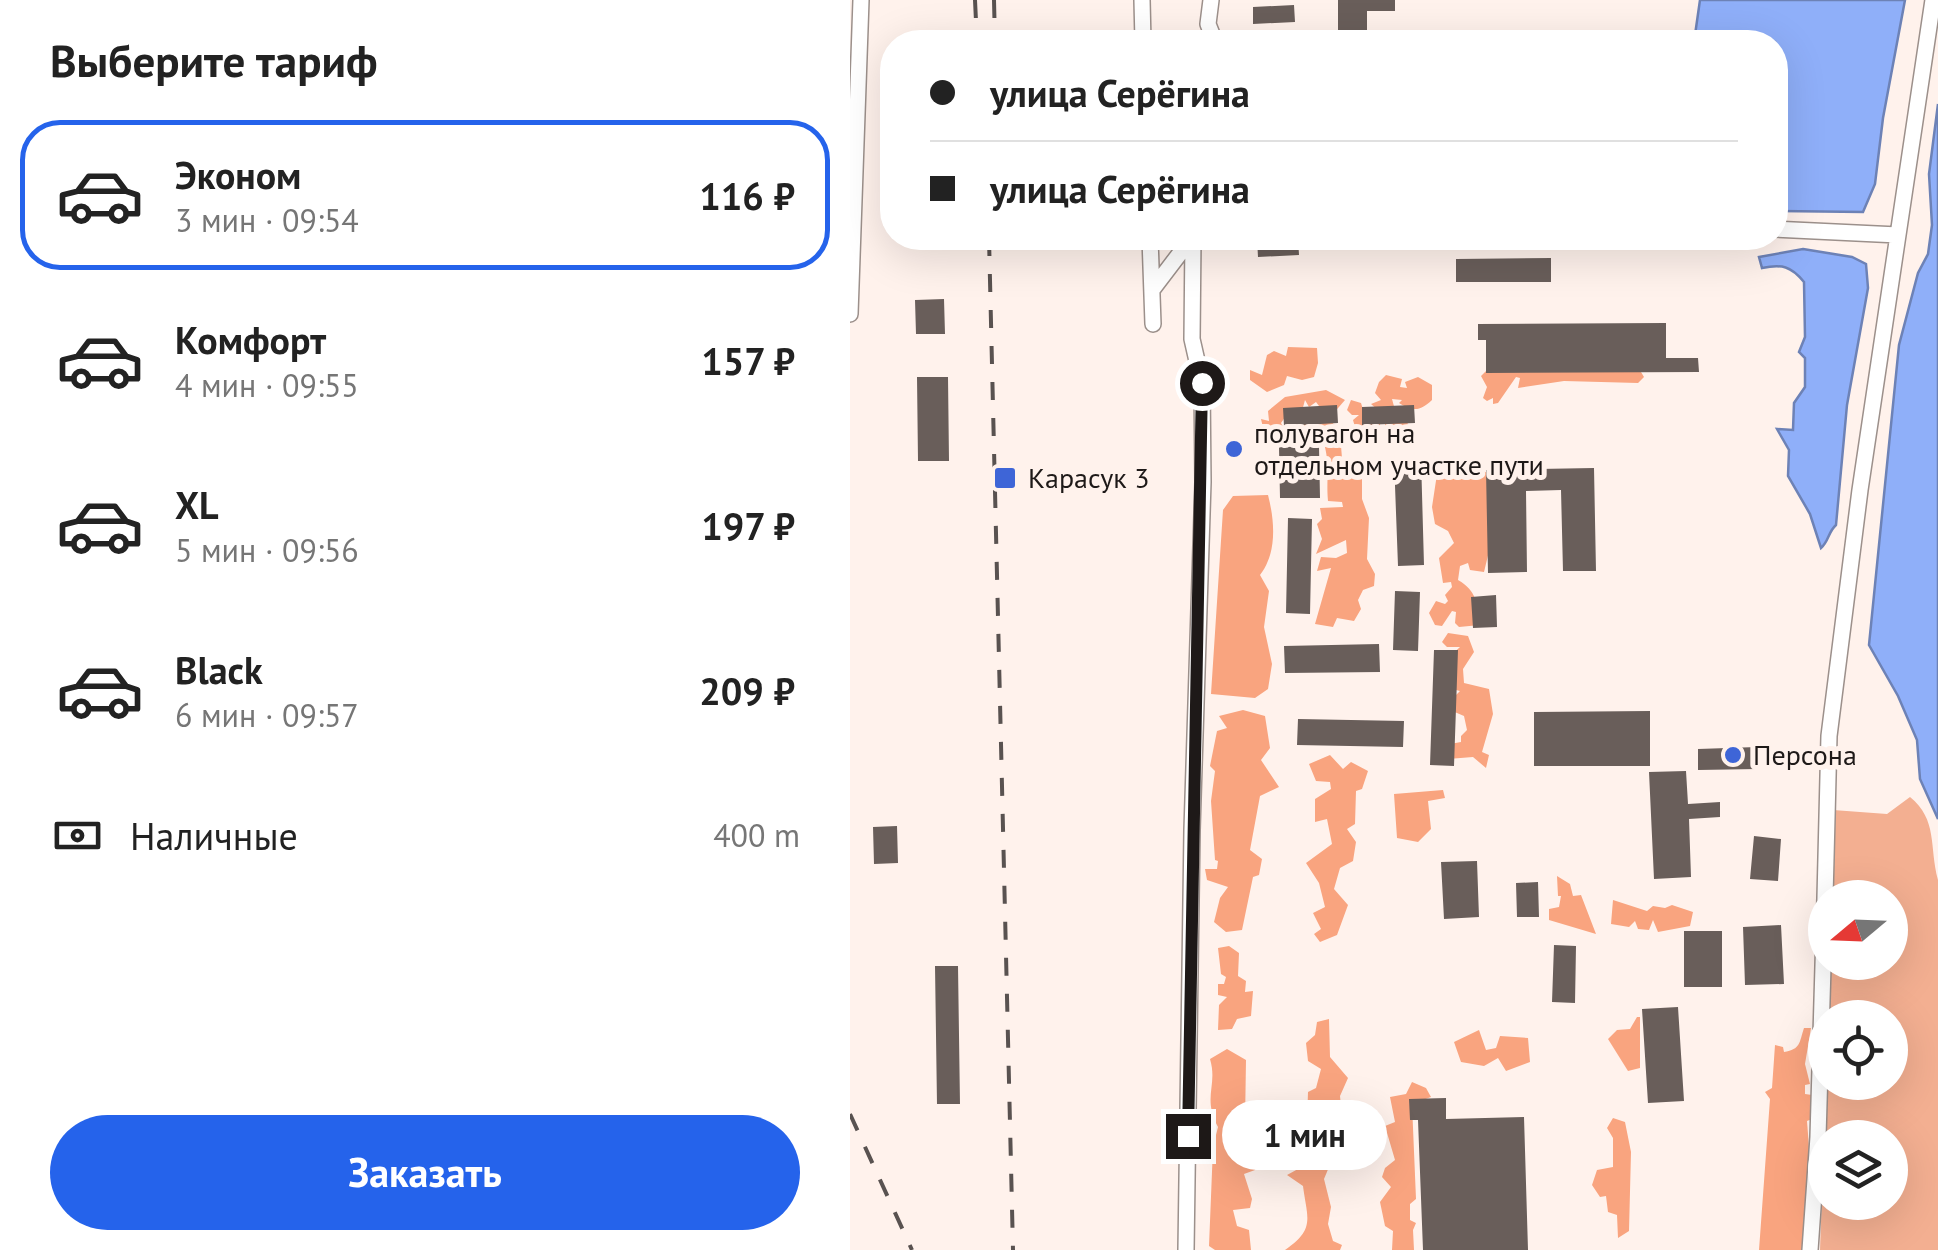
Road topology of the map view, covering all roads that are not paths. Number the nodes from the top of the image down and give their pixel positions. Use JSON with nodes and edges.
{"nodes":[{"id":1,"x":861,"y":0,"type":"edge"},
{"id":2,"x":1142,"y":0,"type":"edge"},
{"id":3,"x":1210,"y":0,"type":"edge"},
{"id":4,"x":1933,"y":0,"type":"edge"},
{"id":5,"x":1143,"y":30,"type":"edge"},
{"id":6,"x":1210,"y":30,"type":"edge"},
{"id":7,"x":1788,"y":231,"type":"edge"},
{"id":8,"x":1898,"y":236,"type":"junction"},
{"id":9,"x":1150,"y":250,"type":"edge"},
{"id":10,"x":1182,"y":250,"type":"edge"},
{"id":11,"x":1190,"y":250,"type":"edge"},
{"id":12,"x":1152,"y":290,"type":"junction"},
{"id":13,"x":850,"y":314,"type":"edge"},
{"id":14,"x":1153,"y":324,"type":"dead end"},
{"id":15,"x":1825,"y":880,"type":"edge"},
{"id":16,"x":1823,"y":980,"type":"edge"},
{"id":17,"x":1186,"y":1250,"type":"edge"},
{"id":18,"x":1810,"y":1250,"type":"edge"}],
"edges":[{"from":1,"to":13,"type":"street"},
{"from":2,"to":5,"type":"street"},
{"from":3,"to":6,"type":"street"},
{"from":4,"to":8,"type":"street"},
{"from":7,"to":8,"type":"street"},
{"from":8,"to":15,"type":"street"},
{"from":9,"to":12,"type":"street"},
{"from":10,"to":12,"type":"street"},
{"from":11,"to":17,"type":"street"},
{"from":12,"to":14,"type":"street"},
{"from":16,"to":18,"type":"street"}]}
